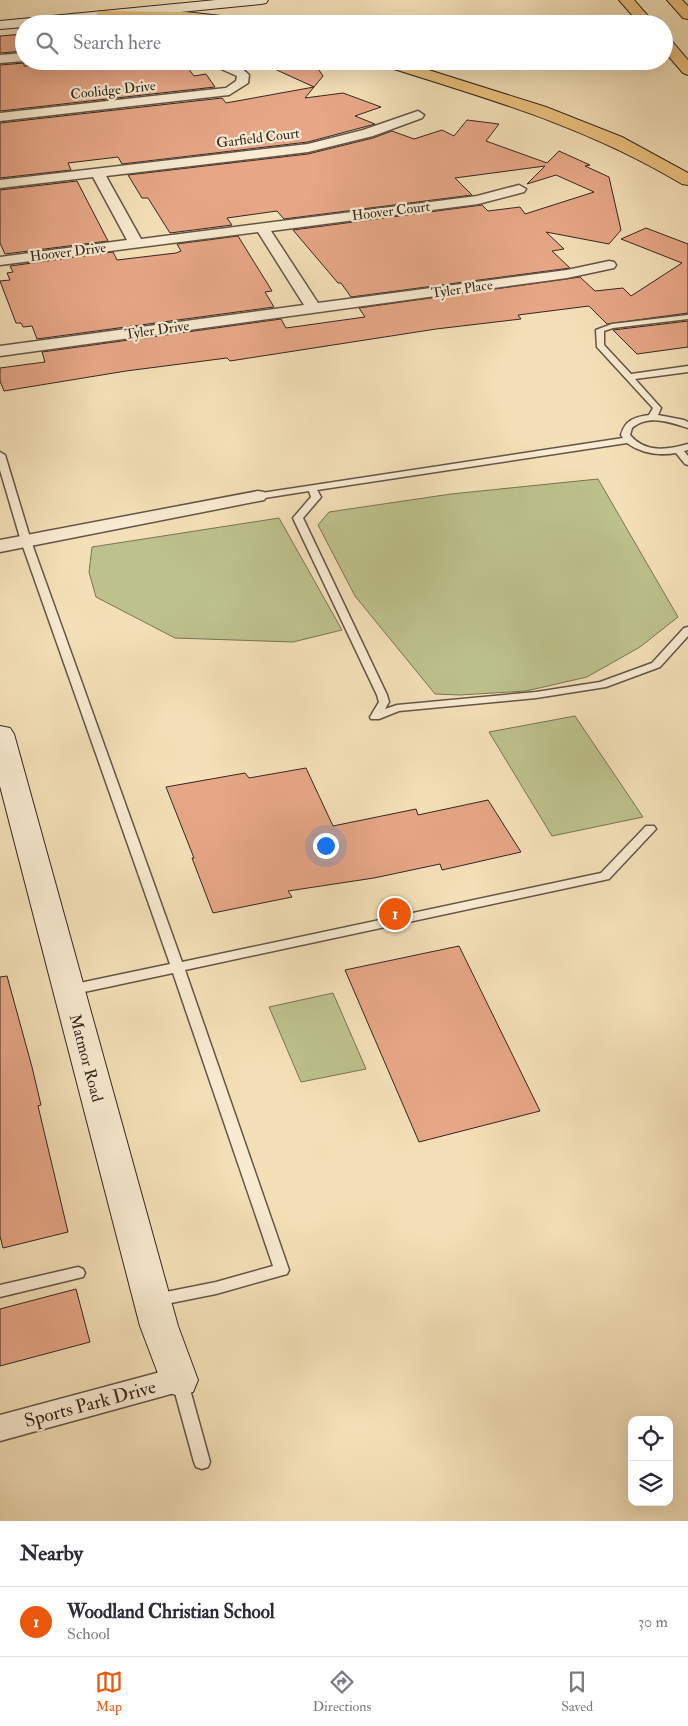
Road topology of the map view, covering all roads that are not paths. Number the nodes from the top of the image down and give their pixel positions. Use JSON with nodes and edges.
{"nodes":[{"id":1,"x":152,"y":0,"type":"edge"},
{"id":2,"x":190,"y":0,"type":"edge"},
{"id":3,"x":261,"y":0,"type":"edge"},
{"id":4,"x":674,"y":0,"type":"edge"},
{"id":5,"x":628,"y":3,"type":"edge"},
{"id":6,"x":100,"y":12,"type":"junction"},
{"id":7,"x":40,"y":15,"type":"edge"},
{"id":8,"x":79,"y":15,"type":"edge"},
{"id":9,"x":164,"y":15,"type":"edge"},
{"id":10,"x":639,"y":15,"type":"edge"},
{"id":11,"x":688,"y":15,"type":"edge"},
{"id":12,"x":15,"y":16,"type":"edge"},
{"id":13,"x":0,"y":17,"type":"edge"},
{"id":14,"x":15,"y":24,"type":"edge"},
{"id":15,"x":0,"y":26,"type":"edge"},
{"id":16,"x":673,"y":52,"type":"edge"},
{"id":17,"x":15,"y":58,"type":"edge"},
{"id":18,"x":0,"y":59,"type":"edge"},
{"id":19,"x":235,"y":70,"type":"edge"},
{"id":20,"x":410,"y":70,"type":"edge"},
{"id":21,"x":688,"y":70,"type":"edge"},
{"id":22,"x":418,"y":115,"type":"dead end"},
{"id":23,"x":0,"y":117,"type":"edge"},
{"id":24,"x":97,"y":172,"type":"junction"},
{"id":25,"x":688,"y":180,"type":"edge"},
{"id":26,"x":0,"y":184,"type":"edge"},
{"id":27,"x":519,"y":189,"type":"dead end"},
{"id":28,"x":262,"y":228,"type":"junction"},
{"id":29,"x":136,"y":243,"type":"junction"},
{"id":30,"x":0,"y":261,"type":"edge"},
{"id":31,"x":609,"y":265,"type":"dead end"},
{"id":32,"x":314,"y":309,"type":"junction"},
{"id":33,"x":688,"y":317,"type":"edge"},
{"id":34,"x":0,"y":351,"type":"edge"},
{"id":35,"x":688,"y":368,"type":"edge"},
{"id":36,"x":629,"y":377,"type":"junction"},
{"id":37,"x":653,"y":417,"type":"junction"},
{"id":38,"x":688,"y":425,"type":"edge"},
{"id":39,"x":628,"y":440,"type":"junction"},
{"id":40,"x":688,"y":447,"type":"edge"},
{"id":41,"x":678,"y":450,"type":"junction"},
{"id":42,"x":0,"y":455,"type":"edge"},
{"id":43,"x":688,"y":462,"type":"edge"},
{"id":44,"x":312,"y":488,"type":"junction"},
{"id":45,"x":258,"y":496,"type":"joint"},
{"id":46,"x":26,"y":541,"type":"junction"},
{"id":47,"x":0,"y":546,"type":"edge"},
{"id":48,"x":688,"y":630,"type":"edge"},
{"id":49,"x":3,"y":754,"type":"edge"},
{"id":50,"x":650,"y":829,"type":"dead end"},
{"id":51,"x":177,"y":966,"type":"junction"},
{"id":52,"x":68,"y":990,"type":"junction"},
{"id":53,"x":78,"y":1273,"type":"dead end"},
{"id":54,"x":0,"y":1291,"type":"edge"},
{"id":55,"x":152,"y":1301,"type":"junction"},
{"id":56,"x":179,"y":1380,"type":"junction"},
{"id":57,"x":0,"y":1428,"type":"edge"},
{"id":58,"x":202,"y":1462,"type":"dead end"}],
"edges":[{"from":1,"to":6,"type":"highway"},
{"from":2,"to":6,"type":"main road"},
{"from":3,"to":6,"type":"main road"},
{"from":4,"to":11,"type":"highway"},
{"from":5,"to":10,"type":"highway"},
{"from":6,"to":7,"type":"main road"},
{"from":6,"to":8,"type":"main road"},
{"from":6,"to":9,"type":"highway"},
{"from":12,"to":13,"type":"main road"},
{"from":14,"to":15,"type":"main road"},
{"from":16,"to":21,"type":"highway"},
{"from":17,"to":18,"type":"street"},
{"from":19,"to":23,"type":"street","name":"Coolidge Drive"},
{"from":20,"to":25,"type":"highway"},
{"from":22,"to":24,"type":"street","name":"Garfield Court"},
{"from":24,"to":26,"type":"street","name":"Garfield Court"},
{"from":24,"to":29,"type":"street"},
{"from":27,"to":28,"type":"street","name":"Hoover Court"},
{"from":28,"to":29,"type":"street","name":"Hoover Drive"},
{"from":28,"to":32,"type":"street"},
{"from":29,"to":30,"type":"street","name":"Hoover Drive"},
{"from":31,"to":32,"type":"street","name":"Tyler Place"},
{"from":32,"to":34,"type":"street","name":"Tyler Drive"},
{"from":33,"to":36,"type":"lane"},
{"from":35,"to":36,"type":"lane"},
{"from":36,"to":37,"type":"lane"},
{"from":37,"to":38,"type":"lane"},
{"from":37,"to":39,"type":"lane"},
{"from":39,"to":41,"type":"lane"},
{"from":39,"to":44,"type":"lane"},
{"from":40,"to":41,"type":"lane"},
{"from":41,"to":43,"type":"lane"},
{"from":42,"to":46,"type":"lane"},
{"from":44,"to":45,"type":"lane"},
{"from":44,"to":48,"type":"lane"},
{"from":45,"to":46,"type":"street"},
{"from":46,"to":47,"type":"street"},
{"from":46,"to":51,"type":"lane"},
{"from":49,"to":52,"type":"main road","name":"Matmor Road"},
{"from":50,"to":51,"type":"lane"},
{"from":51,"to":52,"type":"lane"},
{"from":51,"to":55,"type":"lane"},
{"from":52,"to":55,"type":"main road","name":"Matmor Road"},
{"from":53,"to":54,"type":"lane"},
{"from":55,"to":56,"type":"main road","name":"Matmor Road"},
{"from":56,"to":57,"type":"street","name":"Sports Park Drive"},
{"from":56,"to":58,"type":"lane"}]}
